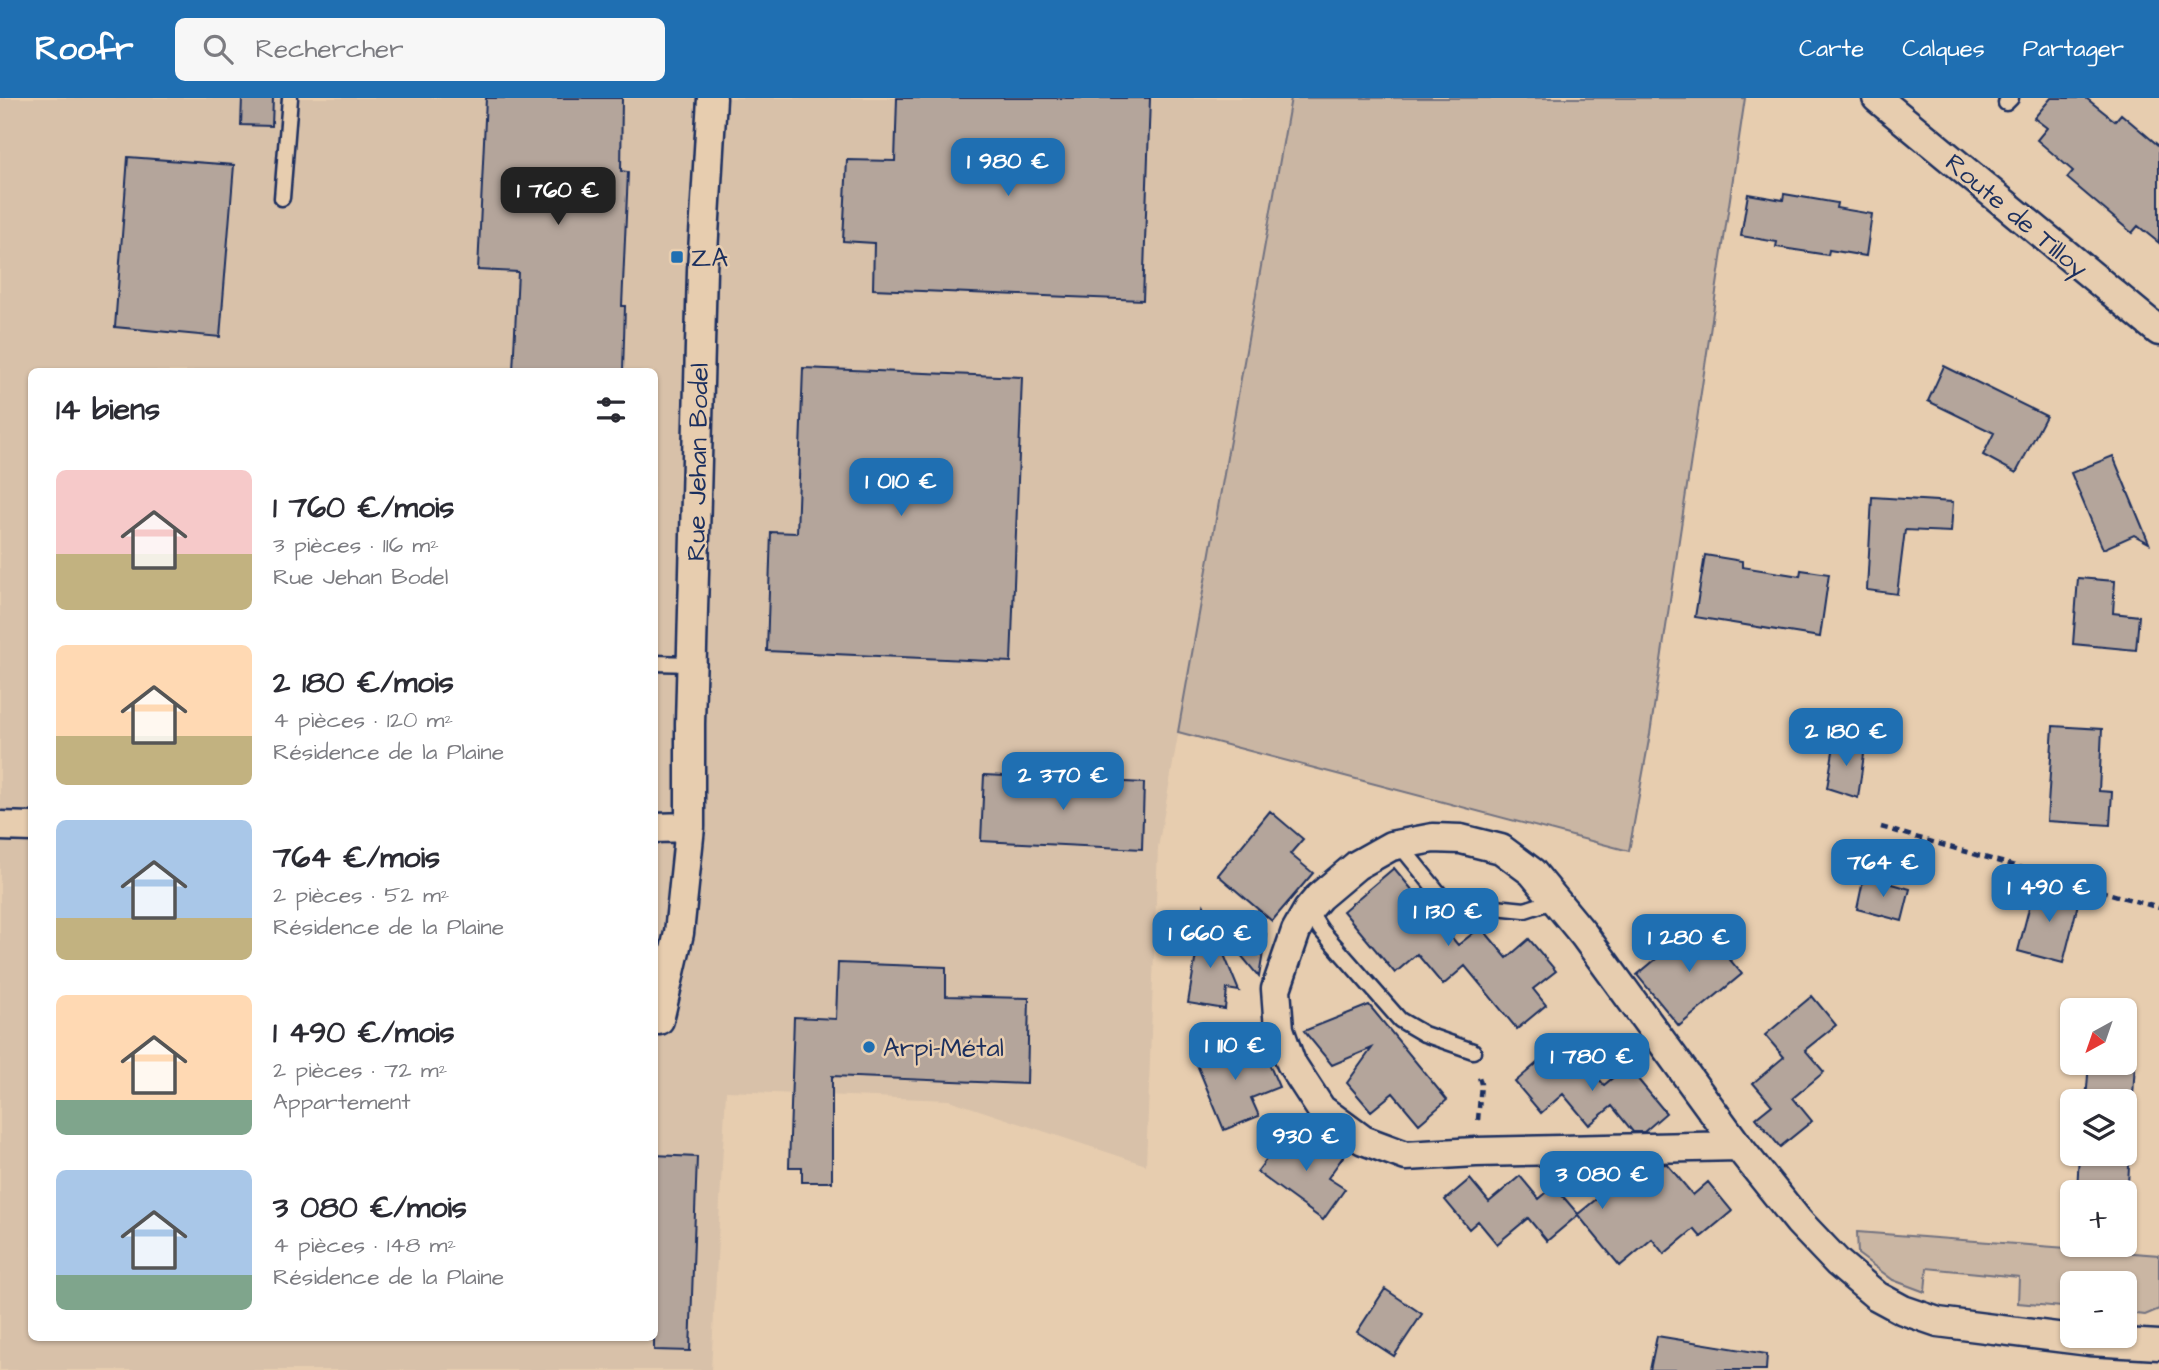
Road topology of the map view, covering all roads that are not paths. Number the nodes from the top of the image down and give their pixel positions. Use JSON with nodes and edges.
{"nodes":[{"id":1,"x":290,"y":98,"type":"edge"},
{"id":2,"x":712,"y":98,"type":"edge"},
{"id":3,"x":1877,"y":98,"type":"edge"},
{"id":4,"x":282,"y":198,"type":"dead end"},
{"id":5,"x":2159,"y":331,"type":"edge"},
{"id":6,"x":658,"y":663,"type":"edge"},
{"id":7,"x":692,"y":664,"type":"junction"},
{"id":8,"x":0,"y":827,"type":"edge"},
{"id":9,"x":28,"y":827,"type":"edge"},
{"id":10,"x":690,"y":827,"type":"junction"},
{"id":11,"x":658,"y":828,"type":"edge"},
{"id":12,"x":1399,"y":844,"type":"junction"},
{"id":13,"x":1556,"y":900,"type":"junction"},
{"id":14,"x":1308,"y":909,"type":"junction"},
{"id":15,"x":659,"y":1020,"type":"dead end"},
{"id":16,"x":1473,"y":1051,"type":"road end"},
{"id":17,"x":1738,"y":1146,"type":"junction"},
{"id":18,"x":2159,"y":1345,"type":"edge"}],
"edges":[{"from":1,"to":4,"type":"lane"},
{"from":2,"to":7,"type":"street","name":"Rue Jehan Bodel"},
{"from":3,"to":5,"type":"street","name":"Route de Tilloy"},
{"from":6,"to":7,"type":"lane"},
{"from":7,"to":10,"type":"street","name":"Rue Jehan Bodel"},
{"from":8,"to":9,"type":"street"},
{"from":10,"to":11,"type":"street"},
{"from":10,"to":15,"type":"street","name":"Rue Jehan Bodel"},
{"from":12,"to":13,"type":"street"},
{"from":12,"to":13,"type":"lane"},
{"from":12,"to":14,"type":"street"},
{"from":13,"to":17,"type":"street"},
{"from":14,"to":16,"type":"lane"},
{"from":14,"to":17,"type":"street"},
{"from":17,"to":18,"type":"street"}]}
